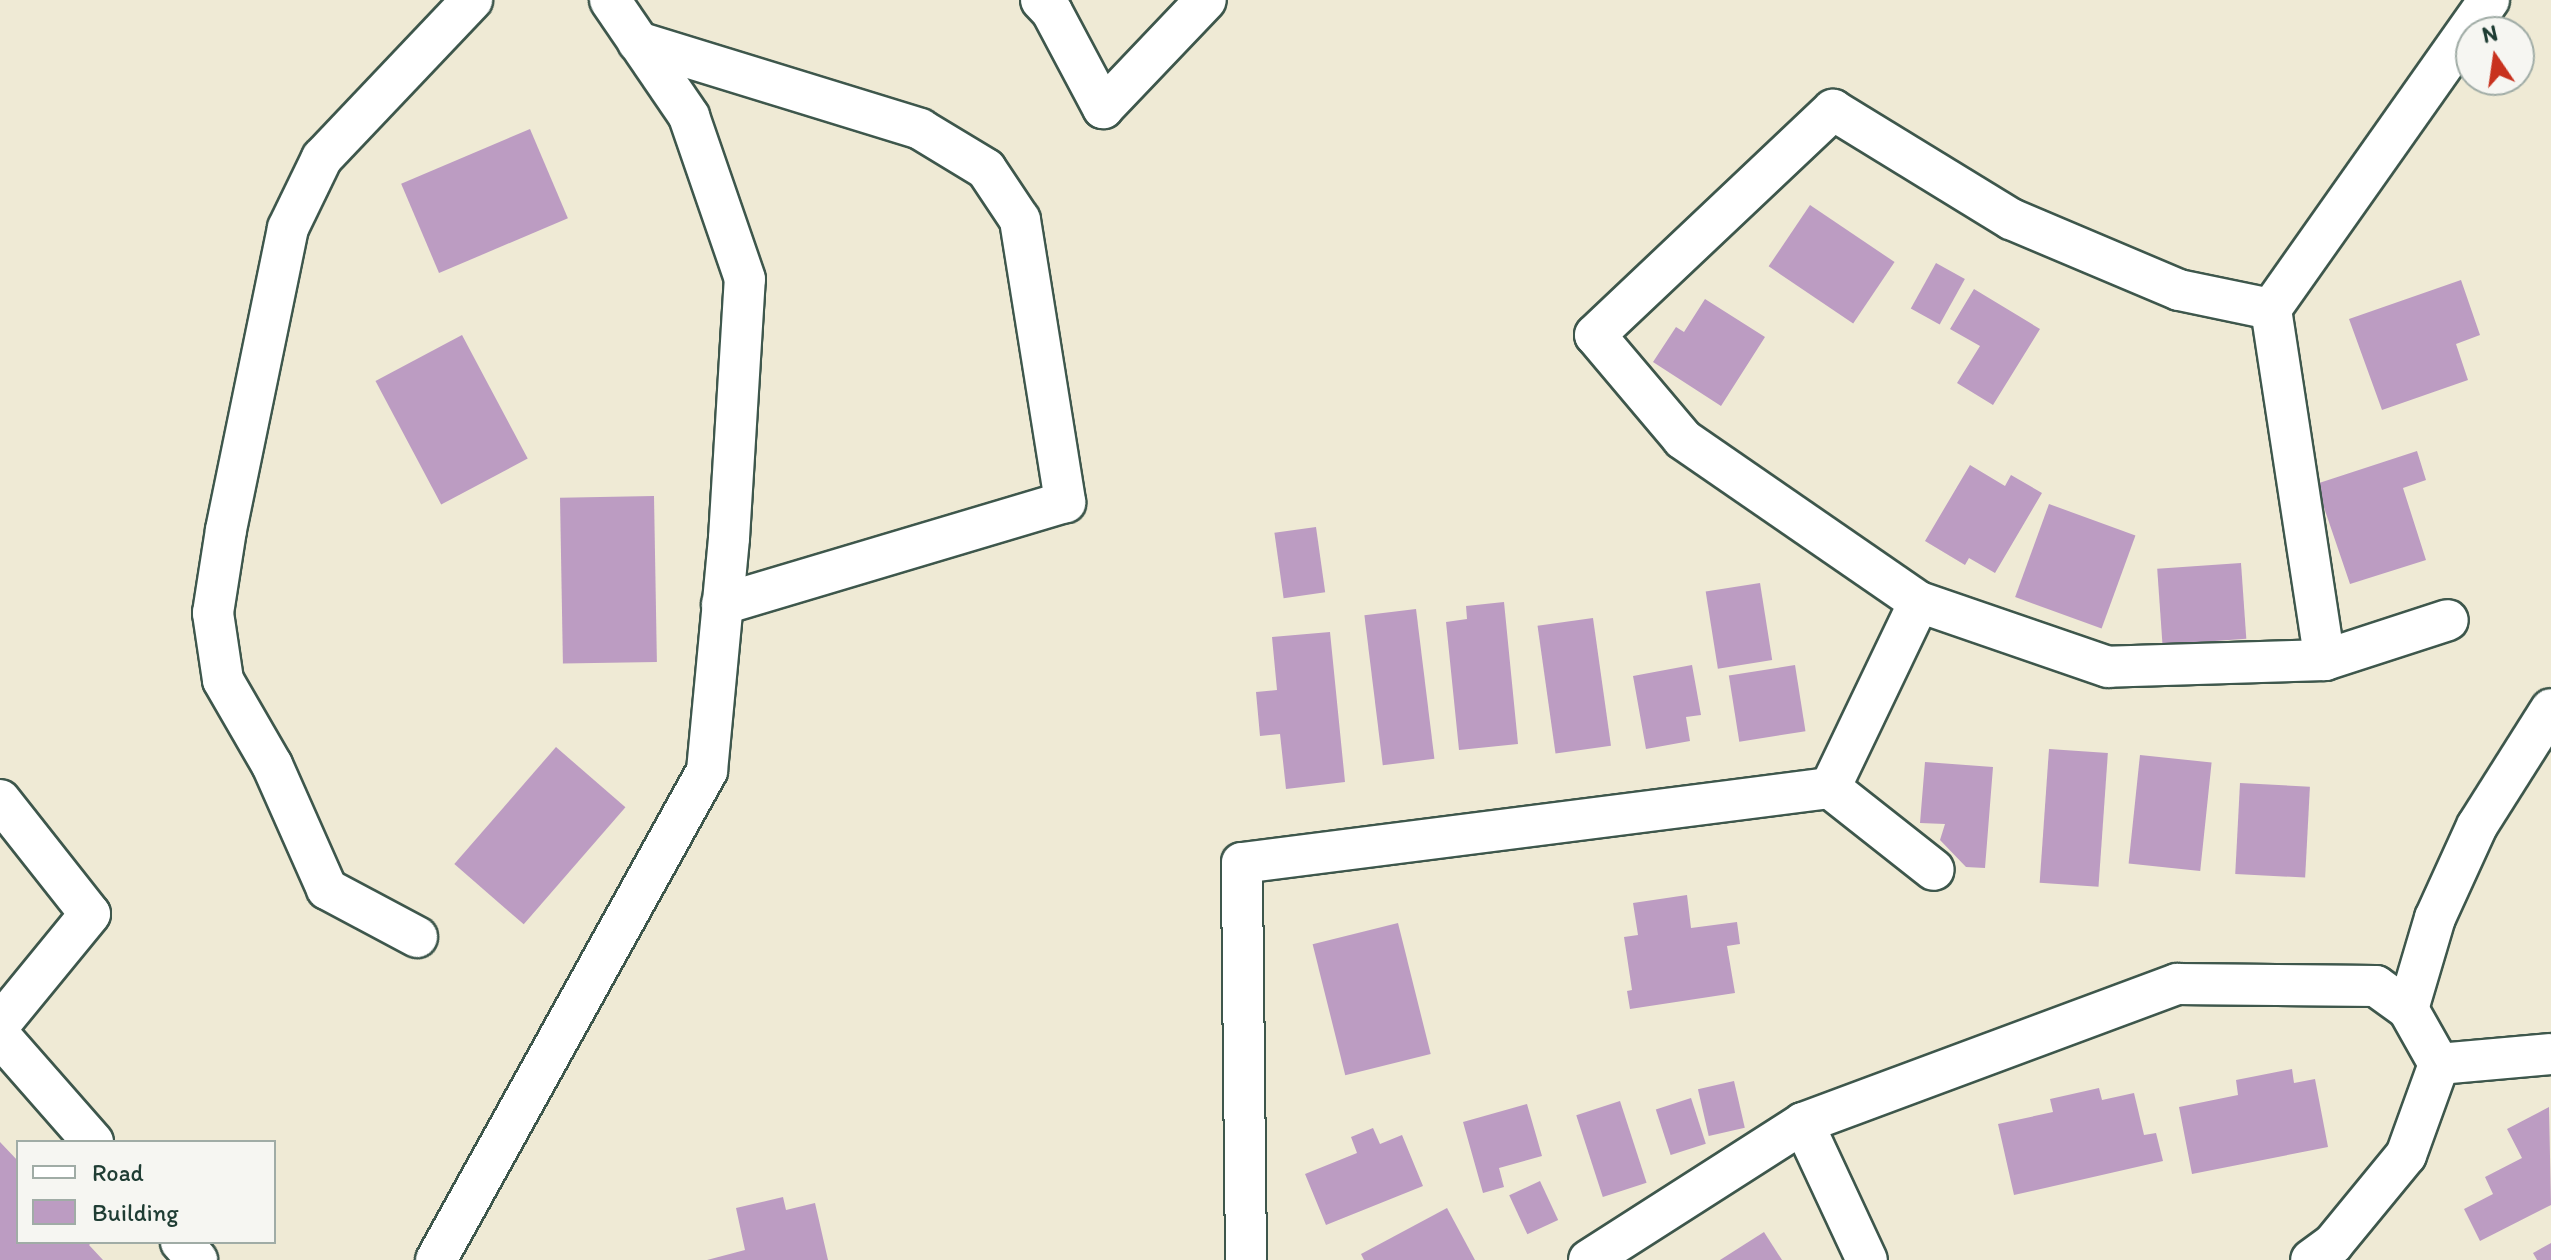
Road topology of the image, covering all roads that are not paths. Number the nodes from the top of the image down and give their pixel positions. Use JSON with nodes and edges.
{"nodes":[{"id":1,"x":472,"y":0,"type":"edge"},
{"id":2,"x":610,"y":0,"type":"edge"},
{"id":3,"x":1041,"y":0,"type":"edge"},
{"id":4,"x":1206,"y":0,"type":"edge"},
{"id":5,"x":2489,"y":0,"type":"edge"},
{"id":6,"x":638,"y":42,"type":"junction"},
{"id":7,"x":2271,"y":309,"type":"junction"},
{"id":8,"x":1919,"y":602,"type":"junction"},
{"id":9,"x":722,"y":604,"type":"junction"},
{"id":10,"x":2448,"y":620,"type":"dead end"},
{"id":11,"x":2325,"y":660,"type":"junction"},
{"id":12,"x":2551,"y":709,"type":"edge"},
{"id":13,"x":1830,"y":788,"type":"junction"},
{"id":14,"x":0,"y":800,"type":"edge"},
{"id":15,"x":1934,"y":870,"type":"dead end"},
{"id":16,"x":417,"y":937,"type":"dead end"},
{"id":17,"x":2408,"y":1009,"type":"junction"},
{"id":18,"x":0,"y":1024,"type":"edge"},
{"id":19,"x":0,"y":1036,"type":"edge"},
{"id":20,"x":2551,"y":1054,"type":"edge"},
{"id":21,"x":2439,"y":1064,"type":"junction"},
{"id":22,"x":1803,"y":1123,"type":"junction"},
{"id":23,"x":91,"y":1140,"type":"edge"},
{"id":24,"x":183,"y":1244,"type":"edge"},
{"id":25,"x":2329,"y":1255,"type":"edge"},
{"id":26,"x":197,"y":1260,"type":"edge"},
{"id":27,"x":436,"y":1260,"type":"edge"},
{"id":28,"x":1246,"y":1260,"type":"edge"},
{"id":29,"x":1589,"y":1260,"type":"edge"},
{"id":30,"x":1867,"y":1260,"type":"edge"}],
"edges":[{"from":1,"to":16,"type":"street"},
{"from":2,"to":6,"type":"street"},
{"from":3,"to":4,"type":"street"},
{"from":5,"to":7,"type":"street"},
{"from":6,"to":9,"type":"street"},
{"from":6,"to":9,"type":"street"},
{"from":7,"to":8,"type":"street"},
{"from":7,"to":11,"type":"street"},
{"from":8,"to":11,"type":"street"},
{"from":8,"to":13,"type":"street"},
{"from":9,"to":27,"type":"street"},
{"from":10,"to":11,"type":"street"},
{"from":12,"to":17,"type":"street"},
{"from":13,"to":15,"type":"street"},
{"from":13,"to":28,"type":"street"},
{"from":14,"to":18,"type":"street"},
{"from":17,"to":21,"type":"street"},
{"from":17,"to":22,"type":"street"},
{"from":19,"to":23,"type":"street"},
{"from":20,"to":21,"type":"street"},
{"from":21,"to":25,"type":"street"},
{"from":22,"to":29,"type":"street"},
{"from":22,"to":30,"type":"street"},
{"from":24,"to":26,"type":"street"}]}
